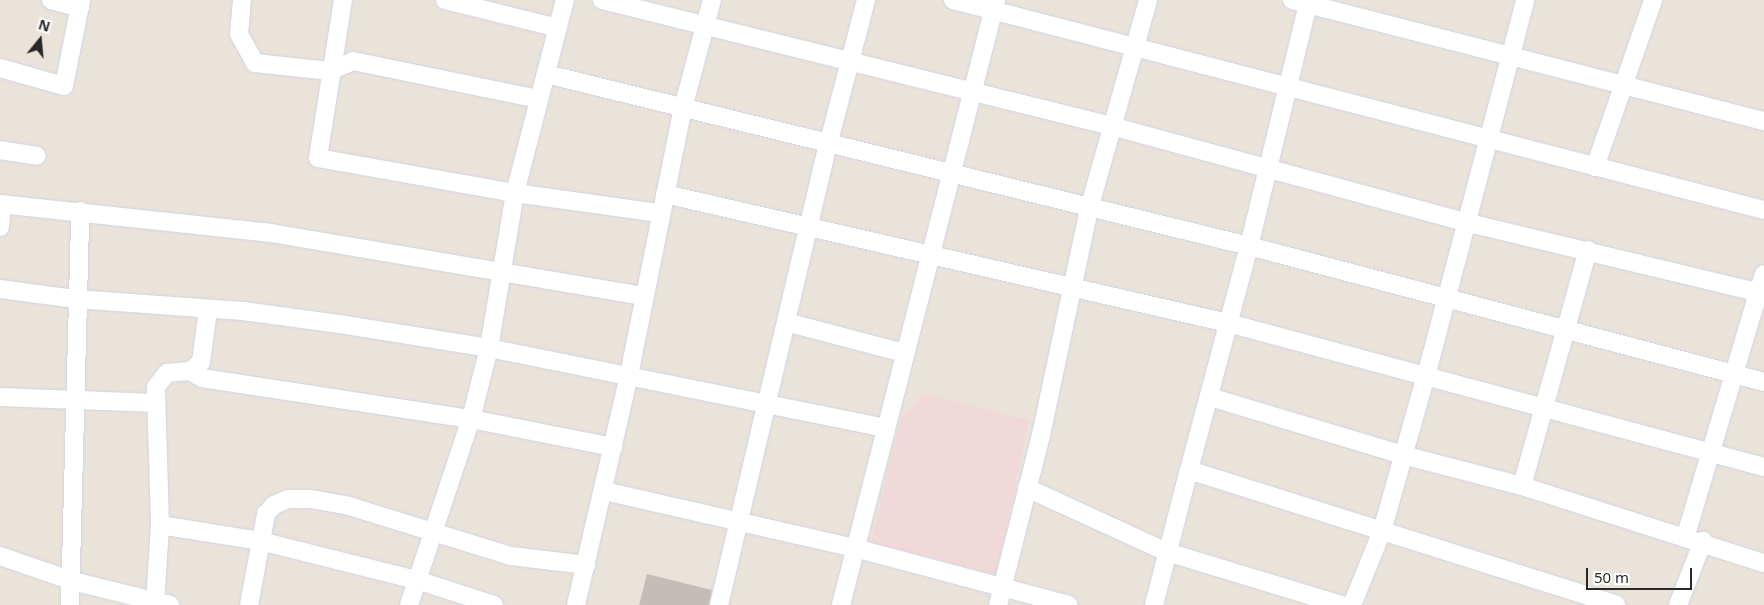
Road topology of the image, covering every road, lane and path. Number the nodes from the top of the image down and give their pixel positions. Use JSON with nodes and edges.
{"nodes":[{"id":1,"x":52,"y":0,"type":"edge"},
{"id":2,"x":242,"y":0,"type":"edge"},
{"id":3,"x":343,"y":0,"type":"edge"},
{"id":4,"x":445,"y":0,"type":"edge"},
{"id":5,"x":565,"y":0,"type":"edge"},
{"id":6,"x":602,"y":0,"type":"edge"},
{"id":7,"x":712,"y":0,"type":"edge"},
{"id":8,"x":866,"y":0,"type":"edge"},
{"id":9,"x":954,"y":0,"type":"edge"},
{"id":10,"x":1148,"y":0,"type":"edge"},
{"id":11,"x":1525,"y":0,"type":"edge"},
{"id":12,"x":1653,"y":0,"type":"edge"},
{"id":13,"x":1303,"y":1,"type":"edge"},
{"id":14,"x":80,"y":4,"type":"edge"},
{"id":15,"x":994,"y":5,"type":"edge"},
{"id":16,"x":492,"y":6,"type":"edge"},
{"id":17,"x":706,"y":25,"type":"junction"},
{"id":18,"x":558,"y":28,"type":"junction"},
{"id":19,"x":1136,"y":46,"type":"junction"},
{"id":20,"x":1511,"y":55,"type":"junction"},
{"id":21,"x":851,"y":61,"type":"junction"},
{"id":22,"x":0,"y":68,"type":"edge"},
{"id":23,"x":330,"y":71,"type":"junction"},
{"id":24,"x":546,"y":74,"type":"junction"},
{"id":25,"x":1288,"y":85,"type":"junction"},
{"id":26,"x":1622,"y":86,"type":"junction"},
{"id":27,"x":972,"y":93,"type":"junction"},
{"id":28,"x":538,"y":99,"type":"junction"},
{"id":29,"x":683,"y":108,"type":"junction"},
{"id":30,"x":1764,"y":121,"type":"edge"},
{"id":31,"x":1115,"y":127,"type":"junction"},
{"id":32,"x":1489,"y":138,"type":"junction"},
{"id":33,"x":828,"y":144,"type":"junction"},
{"id":34,"x":0,"y":150,"type":"edge"},
{"id":35,"x":37,"y":156,"type":"dead end"},
{"id":36,"x":1266,"y":167,"type":"junction"},
{"id":37,"x":1595,"y":167,"type":"junction"},
{"id":38,"x":952,"y":173,"type":"junction"},
{"id":39,"x":514,"y":192,"type":"junction"},
{"id":40,"x":665,"y":194,"type":"junction"},
{"id":41,"x":1,"y":204,"type":"edge"},
{"id":42,"x":1090,"y":209,"type":"junction"},
{"id":43,"x":1764,"y":210,"type":"edge"},
{"id":44,"x":80,"y":212,"type":"junction"},
{"id":45,"x":660,"y":213,"type":"junction"},
{"id":46,"x":1465,"y":222,"type":"junction"},
{"id":47,"x":809,"y":226,"type":"junction"},
{"id":48,"x":0,"y":227,"type":"edge"},
{"id":49,"x":1249,"y":246,"type":"junction"},
{"id":50,"x":1588,"y":250,"type":"junction"},
{"id":51,"x":929,"y":255,"type":"junction"},
{"id":52,"x":503,"y":271,"type":"junction"},
{"id":53,"x":1764,"y":274,"type":"edge"},
{"id":54,"x":0,"y":289,"type":"edge"},
{"id":55,"x":1070,"y":289,"type":"junction"},
{"id":56,"x":1762,"y":293,"type":"edge"},
{"id":57,"x":644,"y":296,"type":"junction"},
{"id":58,"x":1445,"y":296,"type":"junction"},
{"id":59,"x":76,"y":299,"type":"junction"},
{"id":60,"x":208,"y":310,"type":"junction"},
{"id":61,"x":786,"y":322,"type":"junction"},
{"id":62,"x":1228,"y":323,"type":"junction"},
{"id":63,"x":1566,"y":328,"type":"junction"},
{"id":64,"x":489,"y":348,"type":"junction"},
{"id":65,"x":904,"y":353,"type":"junction"},
{"id":66,"x":190,"y":371,"type":"junction"},
{"id":67,"x":1735,"y":373,"type":"junction"},
{"id":68,"x":628,"y":375,"type":"junction"},
{"id":69,"x":1426,"y":376,"type":"junction"},
{"id":70,"x":1764,"y":382,"type":"edge"},
{"id":71,"x":0,"y":397,"type":"edge"},
{"id":72,"x":1210,"y":397,"type":"junction"},
{"id":73,"x":74,"y":398,"type":"junction"},
{"id":74,"x":768,"y":402,"type":"junction"},
{"id":75,"x":156,"y":403,"type":"junction"},
{"id":76,"x":1545,"y":408,"type":"junction"},
{"id":77,"x":471,"y":419,"type":"junction"},
{"id":78,"x":885,"y":428,"type":"junction"},
{"id":79,"x":613,"y":447,"type":"junction"},
{"id":80,"x":1713,"y":451,"type":"junction"},
{"id":81,"x":1403,"y":455,"type":"junction"},
{"id":82,"x":1764,"y":467,"type":"edge"},
{"id":83,"x":1189,"y":470,"type":"junction"},
{"id":84,"x":1522,"y":486,"type":"junction"},
{"id":85,"x":1027,"y":488,"type":"junction"},
{"id":86,"x":604,"y":491,"type":"junction"},
{"id":87,"x":739,"y":520,"type":"junction"},
{"id":88,"x":160,"y":525,"type":"junction"},
{"id":89,"x":434,"y":531,"type":"junction"},
{"id":90,"x":1382,"y":531,"type":"junction"},
{"id":91,"x":1686,"y":536,"type":"junction"},
{"id":92,"x":260,"y":541,"type":"junction"},
{"id":93,"x":1703,"y":541,"type":"junction"},
{"id":94,"x":855,"y":548,"type":"junction"},
{"id":95,"x":1166,"y":552,"type":"junction"},
{"id":96,"x":0,"y":556,"type":"edge"},
{"id":97,"x":1764,"y":563,"type":"edge"},
{"id":98,"x":586,"y":564,"type":"junction"},
{"id":99,"x":417,"y":580,"type":"junction"},
{"id":100,"x":72,"y":581,"type":"junction"},
{"id":101,"x":1003,"y":585,"type":"junction"},
{"id":102,"x":160,"y":604,"type":"edge"},
{"id":103,"x":70,"y":605,"type":"edge"},
{"id":104,"x":250,"y":605,"type":"edge"},
{"id":105,"x":409,"y":605,"type":"edge"},
{"id":106,"x":494,"y":605,"type":"edge"},
{"id":107,"x":576,"y":605,"type":"edge"},
{"id":108,"x":719,"y":605,"type":"edge"},
{"id":109,"x":841,"y":605,"type":"edge"},
{"id":110,"x":998,"y":605,"type":"edge"},
{"id":111,"x":1069,"y":605,"type":"edge"},
{"id":112,"x":1154,"y":605,"type":"edge"},
{"id":113,"x":1341,"y":605,"type":"edge"},
{"id":114,"x":1352,"y":605,"type":"edge"},
{"id":115,"x":1616,"y":605,"type":"edge"},
{"id":116,"x":1678,"y":605,"type":"edge"}],
"edges":[{"from":1,"to":14,"type":"street"},
{"from":2,"to":23,"type":"street"},
{"from":3,"to":23,"type":"street"},
{"from":4,"to":16,"type":"street"},
{"from":5,"to":18,"type":"street"},
{"from":6,"to":17,"type":"street"},
{"from":7,"to":17,"type":"street"},
{"from":8,"to":21,"type":"street"},
{"from":9,"to":15,"type":"street"},
{"from":10,"to":19,"type":"street"},
{"from":11,"to":20,"type":"street"},
{"from":12,"to":26,"type":"street"},
{"from":13,"to":20,"type":"street"},
{"from":13,"to":25,"type":"street"},
{"from":14,"to":22,"type":"street"},
{"from":15,"to":19,"type":"street"},
{"from":15,"to":27,"type":"street"},
{"from":16,"to":18,"type":"street"},
{"from":17,"to":21,"type":"street"},
{"from":17,"to":29,"type":"street"},
{"from":18,"to":24,"type":"street"},
{"from":19,"to":25,"type":"street"},
{"from":19,"to":31,"type":"street"},
{"from":20,"to":26,"type":"street"},
{"from":20,"to":32,"type":"street"},
{"from":21,"to":27,"type":"street"},
{"from":21,"to":33,"type":"street"},
{"from":23,"to":28,"type":"street"},
{"from":23,"to":39,"type":"street"},
{"from":24,"to":28,"type":"street"},
{"from":24,"to":29,"type":"street"},
{"from":25,"to":32,"type":"street"},
{"from":25,"to":36,"type":"street"},
{"from":26,"to":30,"type":"street"},
{"from":26,"to":37,"type":"street"},
{"from":27,"to":31,"type":"street"},
{"from":27,"to":38,"type":"street"},
{"from":28,"to":39,"type":"street"},
{"from":29,"to":33,"type":"street"},
{"from":29,"to":40,"type":"street"},
{"from":31,"to":36,"type":"street"},
{"from":31,"to":42,"type":"street"},
{"from":32,"to":37,"type":"street"},
{"from":32,"to":46,"type":"street"},
{"from":33,"to":38,"type":"street"},
{"from":33,"to":47,"type":"street"},
{"from":34,"to":35,"type":"street"},
{"from":36,"to":46,"type":"street"},
{"from":36,"to":49,"type":"street"},
{"from":37,"to":43,"type":"street"},
{"from":38,"to":42,"type":"street"},
{"from":38,"to":51,"type":"street"},
{"from":39,"to":45,"type":"street"},
{"from":39,"to":52,"type":"street"},
{"from":40,"to":45,"type":"street"},
{"from":40,"to":47,"type":"street"},
{"from":41,"to":44,"type":"street"},
{"from":41,"to":48,"type":"street"},
{"from":42,"to":49,"type":"street"},
{"from":42,"to":55,"type":"street"},
{"from":44,"to":52,"type":"street"},
{"from":44,"to":59,"type":"street"},
{"from":45,"to":57,"type":"street"},
{"from":46,"to":50,"type":"street"},
{"from":46,"to":58,"type":"street"},
{"from":47,"to":51,"type":"street"},
{"from":47,"to":61,"type":"street"},
{"from":49,"to":58,"type":"street"},
{"from":49,"to":62,"type":"street"},
{"from":50,"to":56,"type":"street"},
{"from":50,"to":63,"type":"street"},
{"from":51,"to":55,"type":"street"},
{"from":51,"to":65,"type":"street"},
{"from":52,"to":57,"type":"street"},
{"from":52,"to":64,"type":"street"},
{"from":53,"to":56,"type":"street"},
{"from":54,"to":59,"type":"street"},
{"from":55,"to":62,"type":"street"},
{"from":55,"to":85,"type":"street"},
{"from":56,"to":67,"type":"street"},
{"from":57,"to":68,"type":"street"},
{"from":58,"to":63,"type":"street"},
{"from":58,"to":69,"type":"street"},
{"from":59,"to":60,"type":"street"},
{"from":59,"to":73,"type":"street"},
{"from":60,"to":64,"type":"street"},
{"from":60,"to":66,"type":"street"},
{"from":61,"to":65,"type":"street"},
{"from":61,"to":74,"type":"street"},
{"from":62,"to":69,"type":"street"},
{"from":62,"to":72,"type":"street"},
{"from":63,"to":67,"type":"street"},
{"from":63,"to":76,"type":"street"},
{"from":64,"to":68,"type":"street"},
{"from":64,"to":77,"type":"street"},
{"from":65,"to":78,"type":"street"},
{"from":66,"to":75,"type":"street"},
{"from":66,"to":77,"type":"street"},
{"from":67,"to":70,"type":"street"},
{"from":67,"to":80,"type":"street"},
{"from":68,"to":74,"type":"street"},
{"from":68,"to":79,"type":"street"},
{"from":69,"to":76,"type":"street"},
{"from":69,"to":81,"type":"street"},
{"from":71,"to":73,"type":"street"},
{"from":72,"to":81,"type":"street"},
{"from":72,"to":83,"type":"street"},
{"from":73,"to":75,"type":"street"},
{"from":73,"to":100,"type":"street"},
{"from":74,"to":78,"type":"street"},
{"from":74,"to":87,"type":"street"},
{"from":75,"to":88,"type":"street"},
{"from":76,"to":80,"type":"street"},
{"from":76,"to":84,"type":"street"},
{"from":77,"to":79,"type":"street"},
{"from":77,"to":89,"type":"street"},
{"from":78,"to":94,"type":"street"},
{"from":79,"to":86,"type":"street"},
{"from":80,"to":82,"type":"street"},
{"from":80,"to":91,"type":"street"},
{"from":81,"to":84,"type":"street"},
{"from":81,"to":90,"type":"street"},
{"from":83,"to":90,"type":"street"},
{"from":83,"to":95,"type":"street"},
{"from":84,"to":91,"type":"street"},
{"from":85,"to":95,"type":"street"},
{"from":85,"to":101,"type":"street"},
{"from":86,"to":87,"type":"street"},
{"from":86,"to":98,"type":"street"},
{"from":87,"to":94,"type":"street"},
{"from":87,"to":108,"type":"street"},
{"from":88,"to":92,"type":"street"},
{"from":88,"to":102,"type":"street"},
{"from":89,"to":92,"type":"street"},
{"from":89,"to":98,"type":"street"},
{"from":89,"to":99,"type":"street"},
{"from":90,"to":114,"type":"street"},
{"from":90,"to":115,"type":"street"},
{"from":91,"to":93,"type":"street"},
{"from":92,"to":99,"type":"street"},
{"from":92,"to":104,"type":"street"},
{"from":93,"to":97,"type":"street"},
{"from":93,"to":116,"type":"street"},
{"from":94,"to":101,"type":"street"},
{"from":94,"to":109,"type":"street"},
{"from":95,"to":112,"type":"street"},
{"from":95,"to":113,"type":"street"},
{"from":96,"to":100,"type":"street"},
{"from":98,"to":107,"type":"street"},
{"from":99,"to":105,"type":"street"},
{"from":99,"to":106,"type":"street"},
{"from":100,"to":102,"type":"street"},
{"from":100,"to":103,"type":"street"},
{"from":101,"to":110,"type":"street"},
{"from":101,"to":111,"type":"street"}]}
